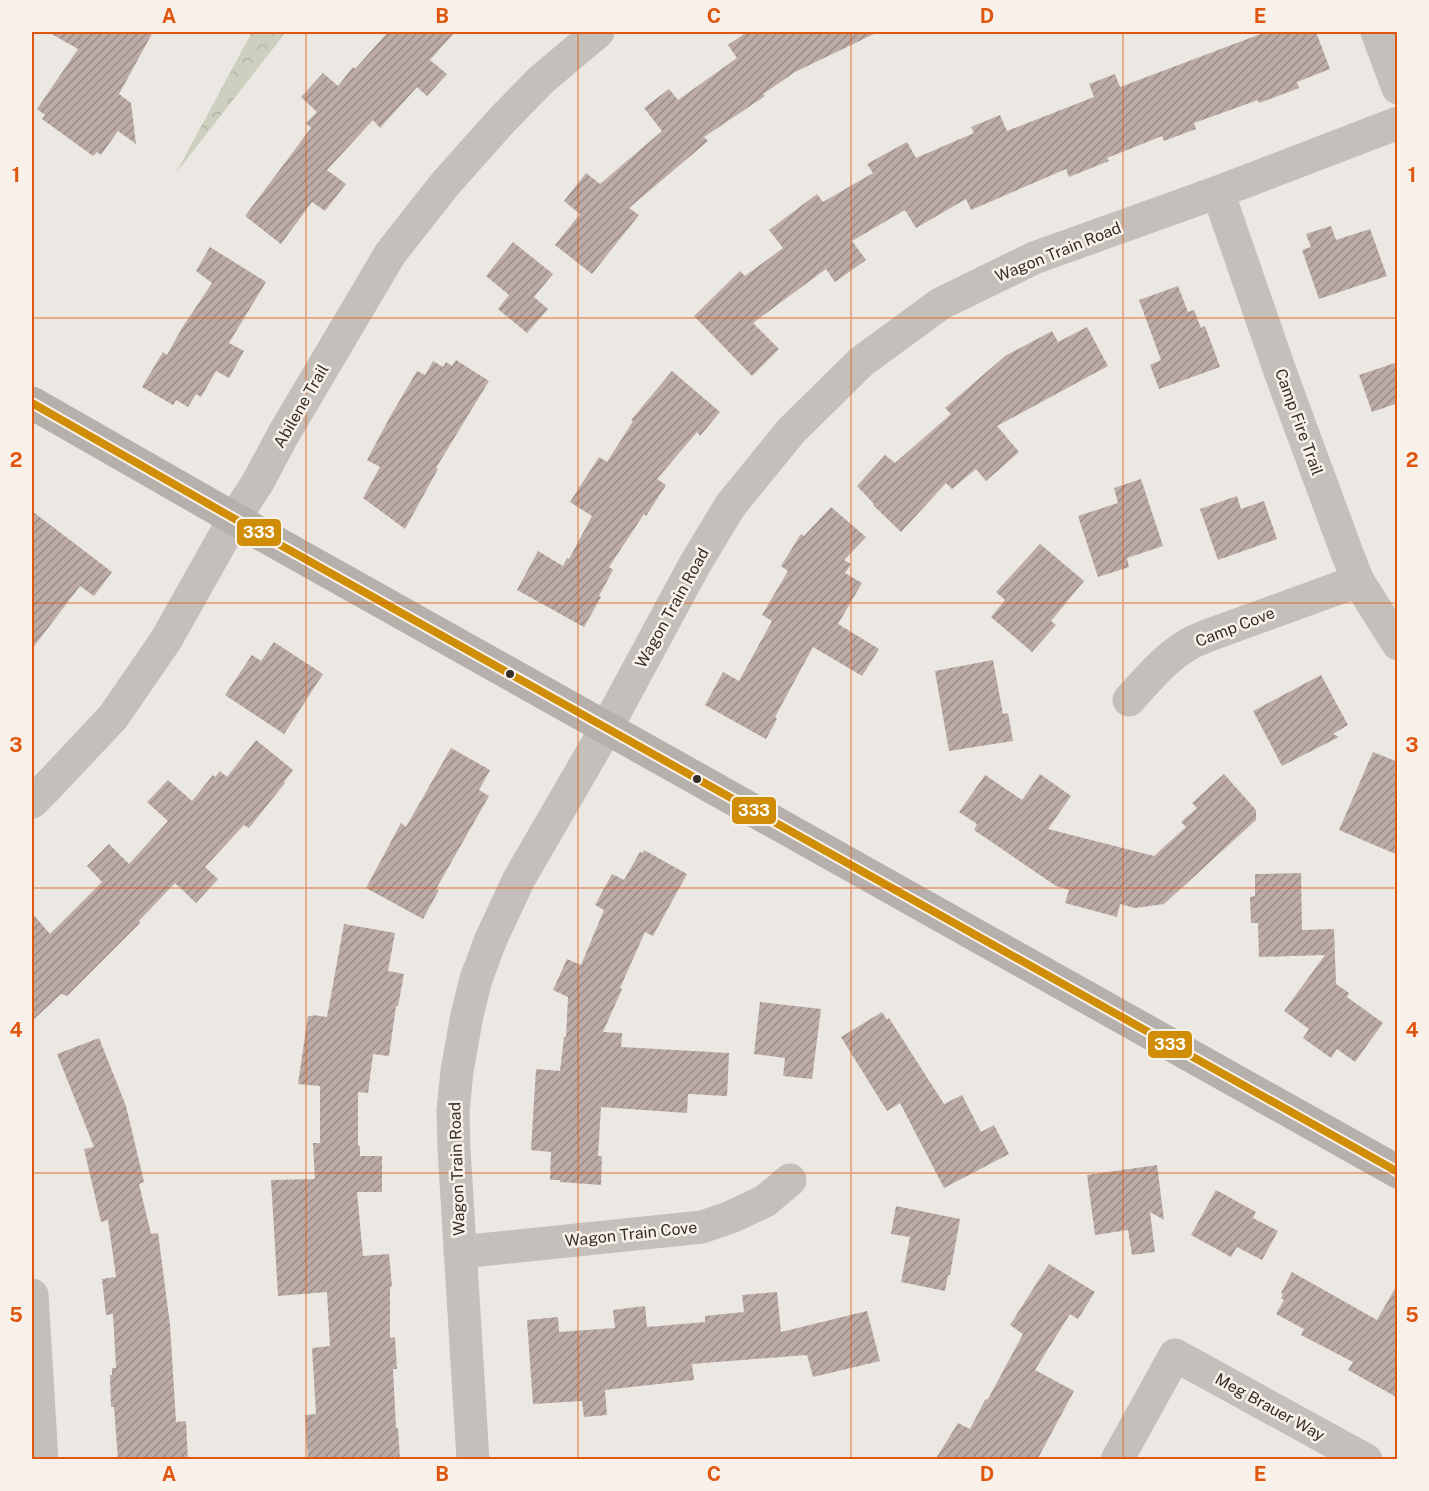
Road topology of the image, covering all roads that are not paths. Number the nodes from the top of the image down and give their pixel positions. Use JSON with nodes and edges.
{"nodes":[{"id":1,"x":598,"y":32,"type":"edge"},
{"id":2,"x":1377,"y":32,"type":"edge"},
{"id":3,"x":1398,"y":88,"type":"edge"},
{"id":4,"x":1398,"y":123,"type":"edge"},
{"id":5,"x":1218,"y":192,"type":"junction"},
{"id":6,"x":32,"y":403,"type":"edge"},
{"id":7,"x":234,"y":519,"type":"junction"},
{"id":8,"x":1359,"y":581,"type":"junction"},
{"id":9,"x":1398,"y":644,"type":"edge"},
{"id":10,"x":1129,"y":700,"type":"dead end"},
{"id":11,"x":607,"y":728,"type":"junction"},
{"id":12,"x":32,"y":802,"type":"edge"},
{"id":13,"x":1398,"y":1172,"type":"edge"},
{"id":14,"x":790,"y":1180,"type":"dead end"},
{"id":15,"x":460,"y":1252,"type":"junction"},
{"id":16,"x":32,"y":1295,"type":"edge"},
{"id":17,"x":42,"y":1460,"type":"edge"},
{"id":18,"x":473,"y":1460,"type":"edge"},
{"id":19,"x":1117,"y":1460,"type":"edge"},
{"id":20,"x":1366,"y":1460,"type":"edge"}],
"edges":[{"from":1,"to":7,"type":"street","name":"Abilene Trail"},
{"from":2,"to":3,"type":"street"},
{"from":4,"to":5,"type":"street","name":"Wagon Train Road"},
{"from":5,"to":8,"type":"street","name":"Camp Fire Trail"},
{"from":5,"to":11,"type":"street","name":"Wagon Train Road"},
{"from":6,"to":7,"type":"street"},
{"from":7,"to":11,"type":"street"},
{"from":7,"to":12,"type":"street","name":"Abilene Trail"},
{"from":8,"to":9,"type":"street","name":"Camp Fire Trail"},
{"from":8,"to":10,"type":"street","name":"Camp Cove"},
{"from":11,"to":13,"type":"street"},
{"from":11,"to":15,"type":"street","name":"Wagon Train Road"},
{"from":14,"to":15,"type":"street","name":"Wagon Train Cove"},
{"from":15,"to":18,"type":"street","name":"Wagon Train Road"},
{"from":16,"to":17,"type":"street"},
{"from":19,"to":20,"type":"street","name":"Meg Brauer Way"}]}
